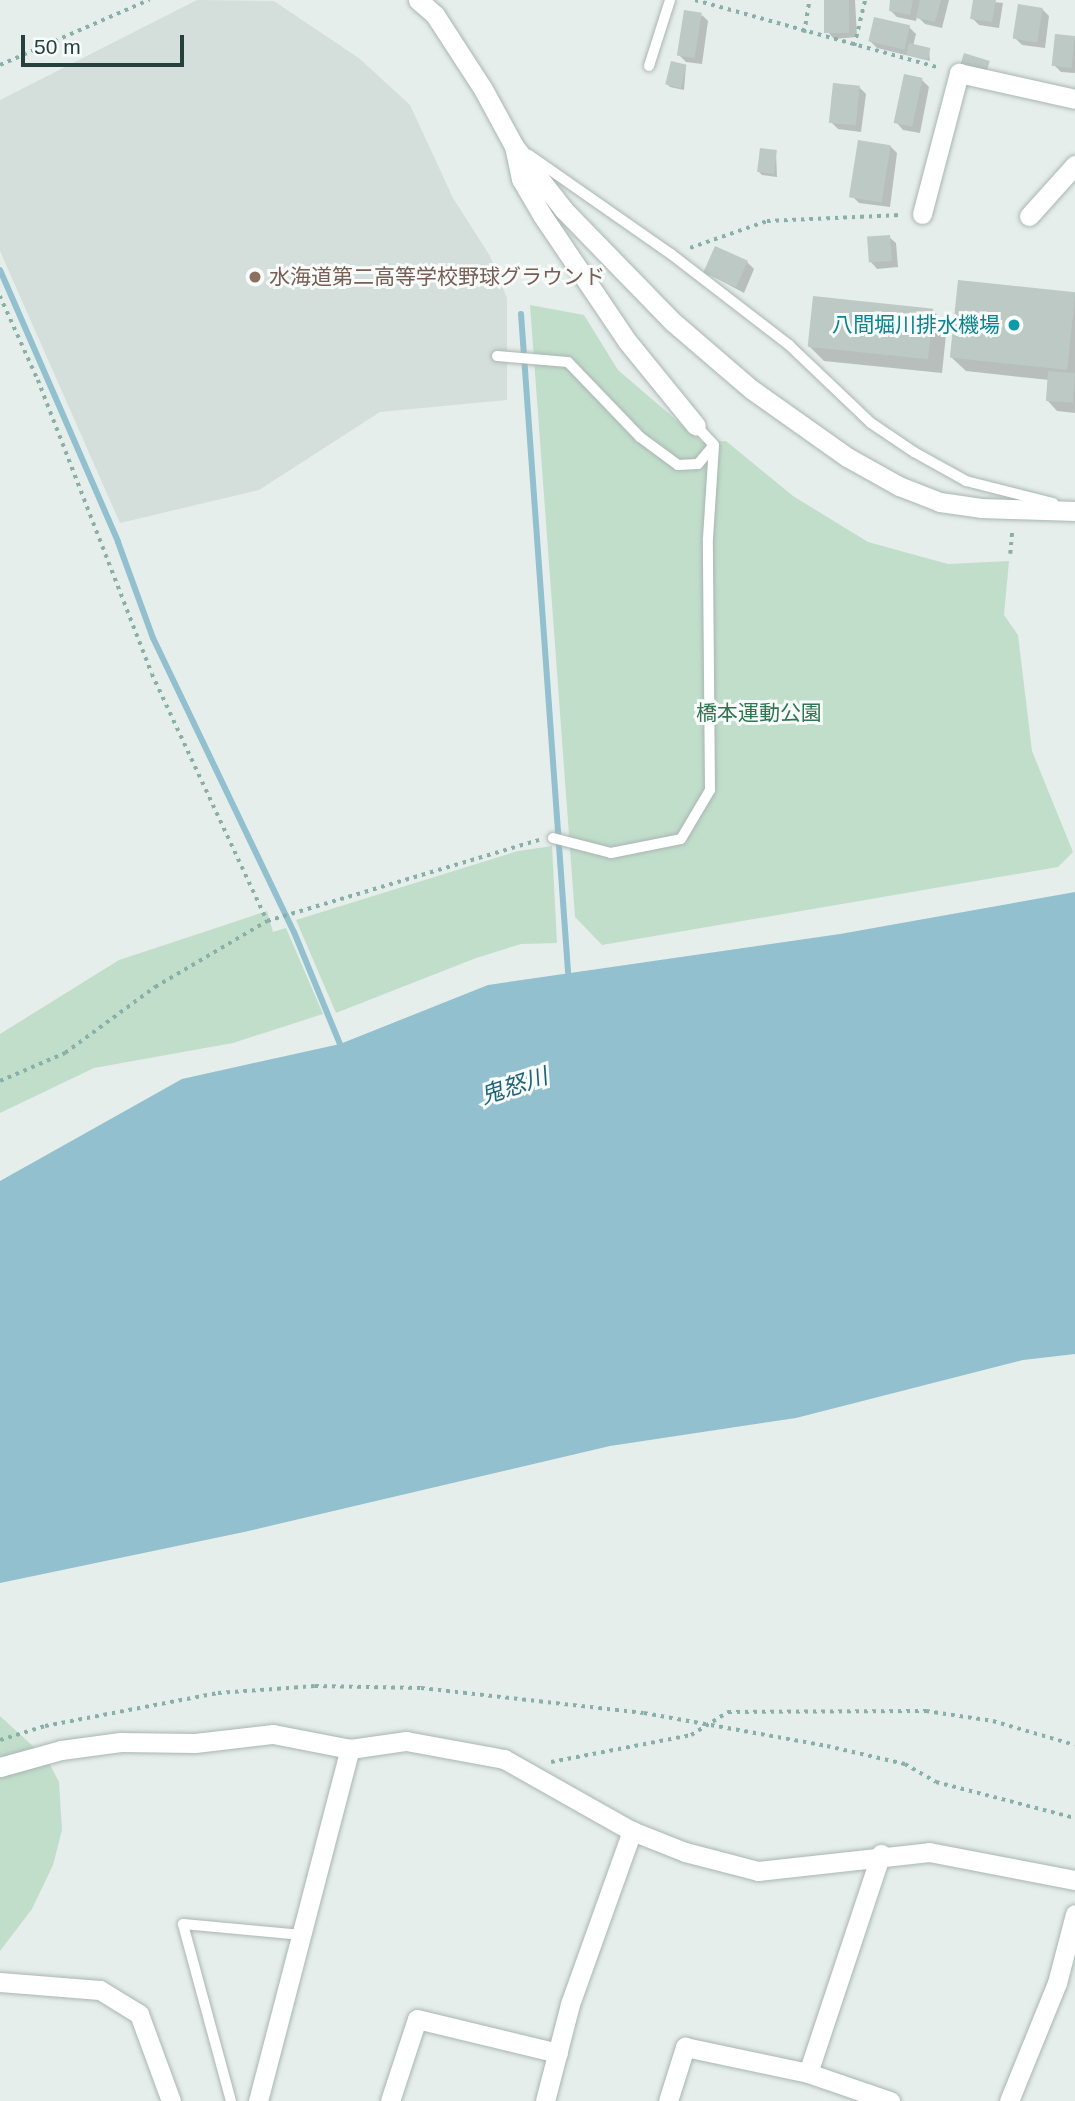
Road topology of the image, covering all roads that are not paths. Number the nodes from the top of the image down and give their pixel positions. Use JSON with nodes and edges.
{"nodes":[{"id":1,"x":418,"y":0,"type":"edge"},
{"id":2,"x":670,"y":0,"type":"edge"},
{"id":3,"x":649,"y":66,"type":"dead end"},
{"id":4,"x":1075,"y":99,"type":"edge"},
{"id":5,"x":514,"y":146,"type":"junction"},
{"id":6,"x":1075,"y":165,"type":"edge"},
{"id":7,"x":922,"y":214,"type":"road end"},
{"id":8,"x":1029,"y":216,"type":"dead end"},
{"id":9,"x":497,"y":356,"type":"dead end"},
{"id":10,"x":696,"y":426,"type":"joint"},
{"id":11,"x":714,"y":445,"type":"junction"},
{"id":12,"x":1075,"y":510,"type":"edge"},
{"id":13,"x":553,"y":838,"type":"road end"},
{"id":14,"x":350,"y":1749,"type":"junction"},
{"id":15,"x":0,"y":1767,"type":"edge"},
{"id":16,"x":632,"y":1831,"type":"junction"},
{"id":17,"x":881,"y":1854,"type":"junction"},
{"id":18,"x":1075,"y":1880,"type":"edge"},
{"id":19,"x":1075,"y":1914,"type":"edge"},
{"id":20,"x":302,"y":1935,"type":"junction"},
{"id":21,"x":0,"y":1982,"type":"edge"},
{"id":22,"x":558,"y":2053,"type":"junction"},
{"id":23,"x":808,"y":2073,"type":"junction"},
{"id":24,"x":171,"y":2101,"type":"edge"},
{"id":25,"x":231,"y":2101,"type":"edge"},
{"id":26,"x":258,"y":2101,"type":"edge"},
{"id":27,"x":390,"y":2101,"type":"edge"},
{"id":28,"x":545,"y":2101,"type":"edge"},
{"id":29,"x":668,"y":2101,"type":"edge"},
{"id":30,"x":890,"y":2101,"type":"edge"},
{"id":31,"x":1009,"y":2101,"type":"edge"}],
"edges":[{"from":1,"to":5,"type":"street"},
{"from":2,"to":3,"type":"lane"},
{"from":4,"to":7,"type":"street"},
{"from":5,"to":10,"type":"street"},
{"from":5,"to":12,"type":"lane"},
{"from":5,"to":12,"type":"street"},
{"from":6,"to":8,"type":"street"},
{"from":9,"to":11,"type":"lane"},
{"from":10,"to":11,"type":"lane"},
{"from":11,"to":13,"type":"lane"},
{"from":14,"to":15,"type":"street"},
{"from":14,"to":16,"type":"street"},
{"from":14,"to":20,"type":"street"},
{"from":16,"to":17,"type":"street"},
{"from":16,"to":22,"type":"street"},
{"from":17,"to":18,"type":"street"},
{"from":17,"to":23,"type":"street"},
{"from":19,"to":31,"type":"street"},
{"from":20,"to":25,"type":"lane"},
{"from":20,"to":26,"type":"street"},
{"from":21,"to":24,"type":"street"},
{"from":22,"to":27,"type":"street"},
{"from":22,"to":28,"type":"street"},
{"from":23,"to":29,"type":"street"},
{"from":23,"to":30,"type":"street"}]}
